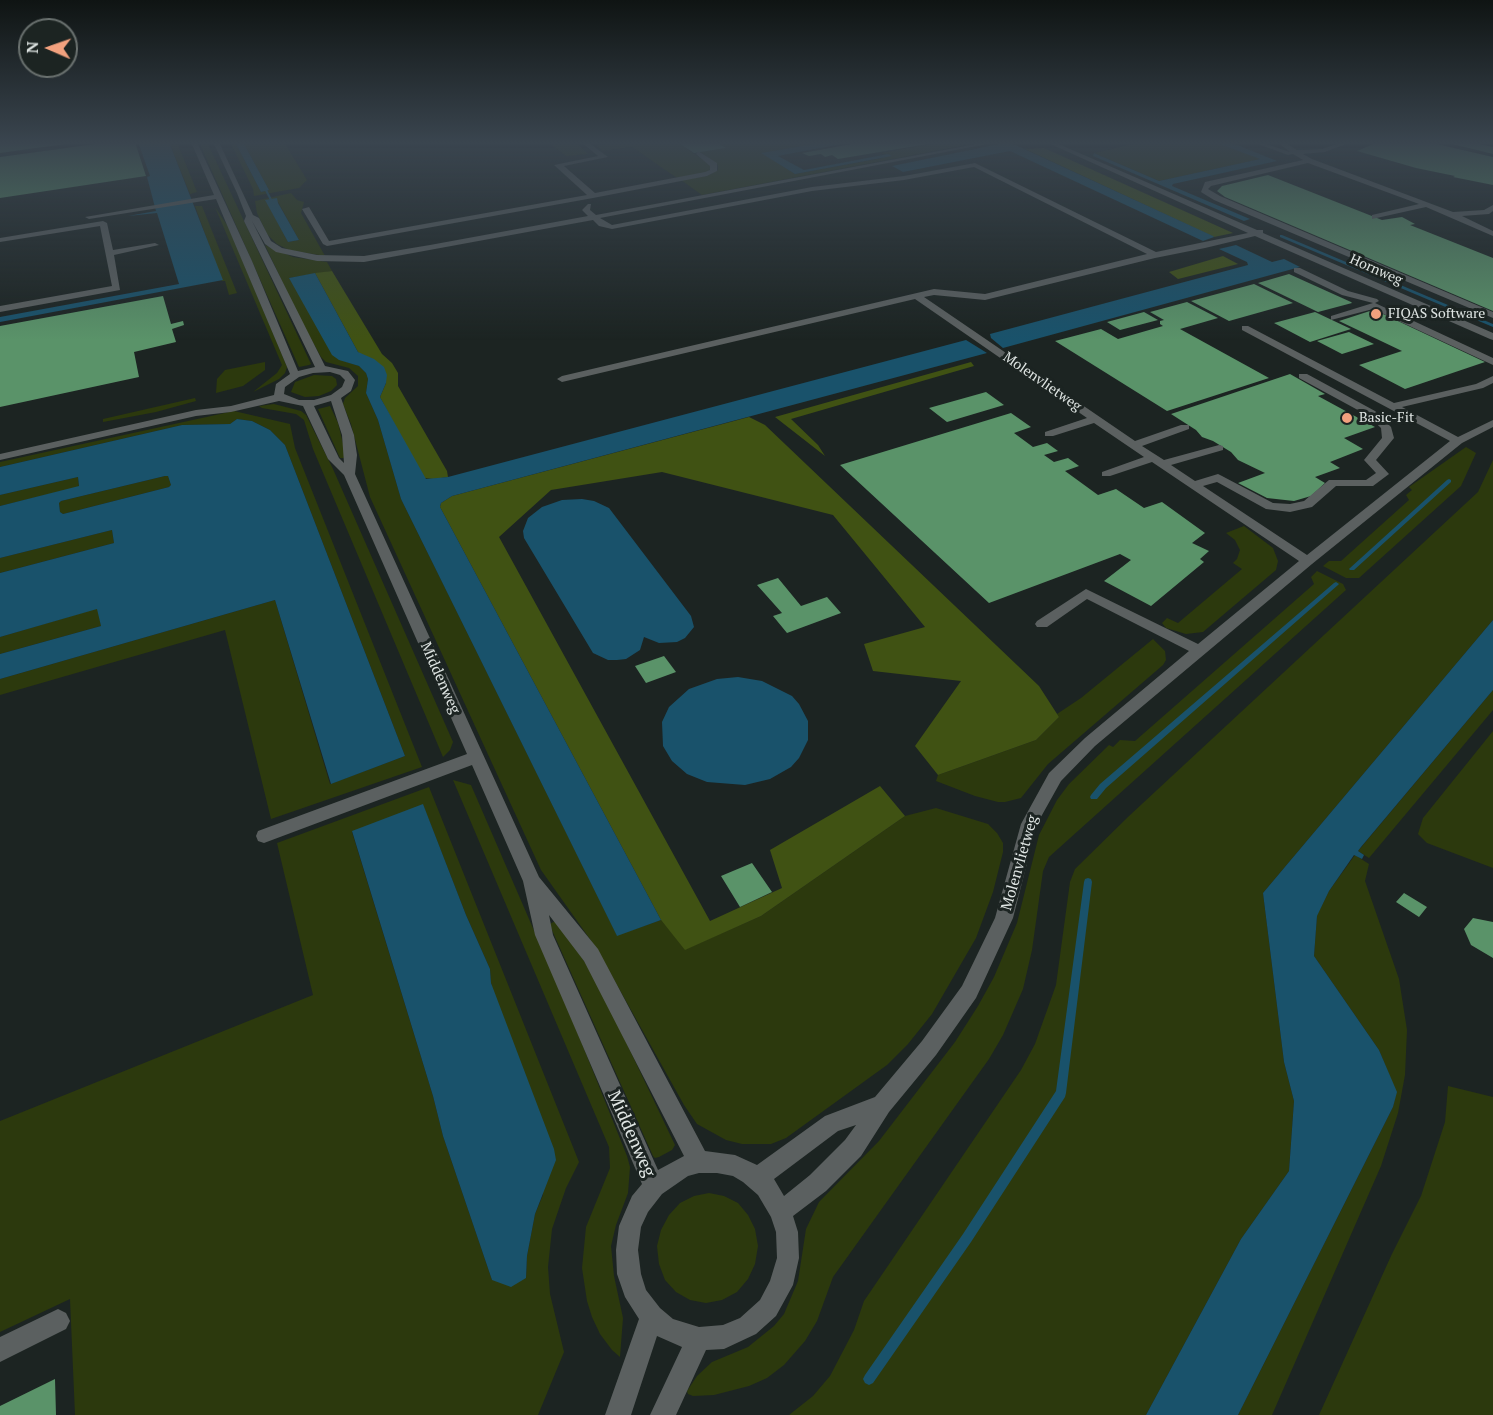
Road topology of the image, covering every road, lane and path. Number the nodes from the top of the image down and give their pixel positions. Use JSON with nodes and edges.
{"nodes":[{"id":1,"x":140,"y":208,"type":"edge"},
{"id":2,"x":224,"y":208,"type":"edge"},
{"id":3,"x":246,"y":208,"type":"edge"},
{"id":4,"x":525,"y":208,"type":"edge"},
{"id":5,"x":587,"y":208,"type":"edge"},
{"id":6,"x":641,"y":208,"type":"edge"},
{"id":7,"x":712,"y":208,"type":"edge"},
{"id":8,"x":1061,"y":208,"type":"edge"},
{"id":9,"x":1203,"y":208,"type":"edge"},
{"id":10,"x":1240,"y":208,"type":"edge"},
{"id":11,"x":1410,"y":208,"type":"edge"},
{"id":12,"x":1436,"y":208,"type":"edge"},
{"id":13,"x":1492,"y":208,"type":"edge"},
{"id":14,"x":306,"y":209,"type":"dead end"},
{"id":15,"x":1452,"y":214,"type":"junction"},
{"id":16,"x":250,"y":216,"type":"junction"},
{"id":17,"x":599,"y":216,"type":"junction"},
{"id":18,"x":1376,"y":217,"type":"dead end"},
{"id":19,"x":1283,"y":226,"type":"junction"},
{"id":20,"x":0,"y":231,"type":"edge"},
{"id":21,"x":1258,"y":232,"type":"junction"},
{"id":22,"x":1493,"y":234,"type":"edge"},
{"id":23,"x":0,"y":240,"type":"edge"},
{"id":24,"x":155,"y":245,"type":"dead end"},
{"id":25,"x":109,"y":253,"type":"junction"},
{"id":26,"x":1155,"y":255,"type":"junction"},
{"id":27,"x":1297,"y":270,"type":"dead end"},
{"id":28,"x":1397,"y":294,"type":"junction"},
{"id":29,"x":917,"y":296,"type":"junction"},
{"id":30,"x":1374,"y":303,"type":"junction"},
{"id":31,"x":0,"y":309,"type":"edge"},
{"id":32,"x":1493,"y":315,"type":"edge"},
{"id":33,"x":1334,"y":318,"type":"dead end"},
{"id":34,"x":1245,"y":328,"type":"dead end"},
{"id":35,"x":1493,"y":338,"type":"edge"},
{"id":36,"x":1493,"y":362,"type":"edge"},
{"id":37,"x":321,"y":369,"type":"junction"},
{"id":38,"x":295,"y":375,"type":"junction"},
{"id":39,"x":1303,"y":376,"type":"dead end"},
{"id":40,"x":562,"y":379,"type":"dead end"},
{"id":41,"x":1493,"y":379,"type":"edge"},
{"id":42,"x":280,"y":393,"type":"junction"},
{"id":43,"x":334,"y":397,"type":"junction"},
{"id":44,"x":307,"y":403,"type":"junction"},
{"id":45,"x":1395,"y":406,"type":"junction"},
{"id":46,"x":1096,"y":419,"type":"junction"},
{"id":47,"x":1493,"y":423,"type":"edge"},
{"id":48,"x":1185,"y":427,"type":"dead end"},
{"id":49,"x":1049,"y":434,"type":"dead end"},
{"id":50,"x":1458,"y":441,"type":"junction"},
{"id":51,"x":1134,"y":445,"type":"junction"},
{"id":52,"x":1219,"y":448,"type":"dead end"},
{"id":53,"x":0,"y":457,"type":"edge"},
{"id":54,"x":1158,"y":461,"type":"junction"},
{"id":55,"x":349,"y":474,"type":"junction"},
{"id":56,"x":1106,"y":474,"type":"dead end"},
{"id":57,"x":1370,"y":484,"type":"junction"},
{"id":58,"x":1195,"y":485,"type":"junction"},
{"id":59,"x":1393,"y":493,"type":"junction"},
{"id":60,"x":1307,"y":561,"type":"junction"},
{"id":61,"x":1042,"y":624,"type":"dead end"},
{"id":62,"x":1200,"y":651,"type":"junction"},
{"id":63,"x":475,"y":757,"type":"junction"},
{"id":64,"x":264,"y":836,"type":"dead end"},
{"id":65,"x":532,"y":881,"type":"junction"},
{"id":66,"x":882,"y":1105,"type":"junction"},
{"id":67,"x":699,"y":1162,"type":"junction"},
{"id":68,"x":756,"y":1179,"type":"junction"},
{"id":69,"x":654,"y":1185,"type":"junction"},
{"id":70,"x":781,"y":1212,"type":"junction"},
{"id":71,"x":652,"y":1316,"type":"junction"},
{"id":72,"x":58,"y":1321,"type":"dead end"},
{"id":73,"x":699,"y":1339,"type":"junction"},
{"id":74,"x":0,"y":1350,"type":"edge"},
{"id":75,"x":618,"y":1415,"type":"edge"},
{"id":76,"x":663,"y":1415,"type":"edge"}],
"edges":[{"from":1,"to":20,"type":"street"},
{"from":2,"to":38,"type":"street"},
{"from":3,"to":16,"type":"street"},
{"from":4,"to":14,"type":"street"},
{"from":5,"to":17,"type":"street"},
{"from":6,"to":17,"type":"street"},
{"from":7,"to":17,"type":"street"},
{"from":8,"to":26,"type":"street"},
{"from":9,"to":21,"type":"street","name":"Hornweg"},
{"from":10,"to":19,"type":"street"},
{"from":11,"to":18,"type":"street"},
{"from":12,"to":15,"type":"street"},
{"from":13,"to":15,"type":"street"},
{"from":15,"to":22,"type":"street"},
{"from":16,"to":17,"type":"street"},
{"from":16,"to":37,"type":"street"},
{"from":19,"to":21,"type":"street"},
{"from":19,"to":32,"type":"street"},
{"from":21,"to":26,"type":"street"},
{"from":21,"to":28,"type":"street","name":"Hornweg"},
{"from":23,"to":25,"type":"street"},
{"from":24,"to":25,"type":"street"},
{"from":25,"to":31,"type":"street"},
{"from":26,"to":29,"type":"street"},
{"from":27,"to":30,"type":"street"},
{"from":28,"to":30,"type":"street"},
{"from":28,"to":35,"type":"street","name":"Hornweg"},
{"from":29,"to":40,"type":"street"},
{"from":29,"to":46,"type":"street","name":"Molenvlietweg"},
{"from":30,"to":33,"type":"street"},
{"from":30,"to":36,"type":"street"},
{"from":34,"to":45,"type":"street"},
{"from":37,"to":38,"type":"street"},
{"from":37,"to":43,"type":"street"},
{"from":38,"to":42,"type":"street"},
{"from":39,"to":57,"type":"street"},
{"from":41,"to":45,"type":"street"},
{"from":42,"to":44,"type":"street"},
{"from":42,"to":53,"type":"street"},
{"from":43,"to":44,"type":"street"},
{"from":43,"to":55,"type":"street","name":"Middenweg"},
{"from":44,"to":55,"type":"street","name":"Middenweg"},
{"from":45,"to":50,"type":"street"},
{"from":46,"to":49,"type":"street"},
{"from":46,"to":51,"type":"street","name":"Molenvlietweg"},
{"from":47,"to":50,"type":"street","name":"Molenvlietweg"},
{"from":48,"to":51,"type":"street"},
{"from":50,"to":59,"type":"street","name":"Molenvlietweg"},
{"from":51,"to":54,"type":"street","name":"Molenvlietweg"},
{"from":52,"to":54,"type":"street"},
{"from":54,"to":56,"type":"street"},
{"from":54,"to":58,"type":"street","name":"Molenvlietweg"},
{"from":55,"to":63,"type":"street","name":"Middenweg"},
{"from":57,"to":58,"type":"street"},
{"from":57,"to":59,"type":"street"},
{"from":58,"to":60,"type":"street","name":"Molenvlietweg"},
{"from":59,"to":60,"type":"street","name":"Molenvlietweg"},
{"from":60,"to":62,"type":"street","name":"Molenvlietweg"},
{"from":61,"to":62,"type":"street"},
{"from":62,"to":66,"type":"street","name":"Molenvlietweg"},
{"from":63,"to":64,"type":"street"},
{"from":63,"to":65,"type":"street","name":"Middenweg"},
{"from":65,"to":67,"type":"street","name":"Middenweg"},
{"from":65,"to":69,"type":"street","name":"Middenweg"},
{"from":66,"to":68,"type":"street"},
{"from":66,"to":70,"type":"street","name":"Molenvlietweg"},
{"from":67,"to":68,"type":"street"},
{"from":67,"to":69,"type":"street"},
{"from":68,"to":70,"type":"street"},
{"from":69,"to":71,"type":"street"},
{"from":70,"to":73,"type":"street"},
{"from":71,"to":73,"type":"street"},
{"from":71,"to":75,"type":"street"},
{"from":72,"to":74,"type":"street"},
{"from":73,"to":76,"type":"street"}]}
